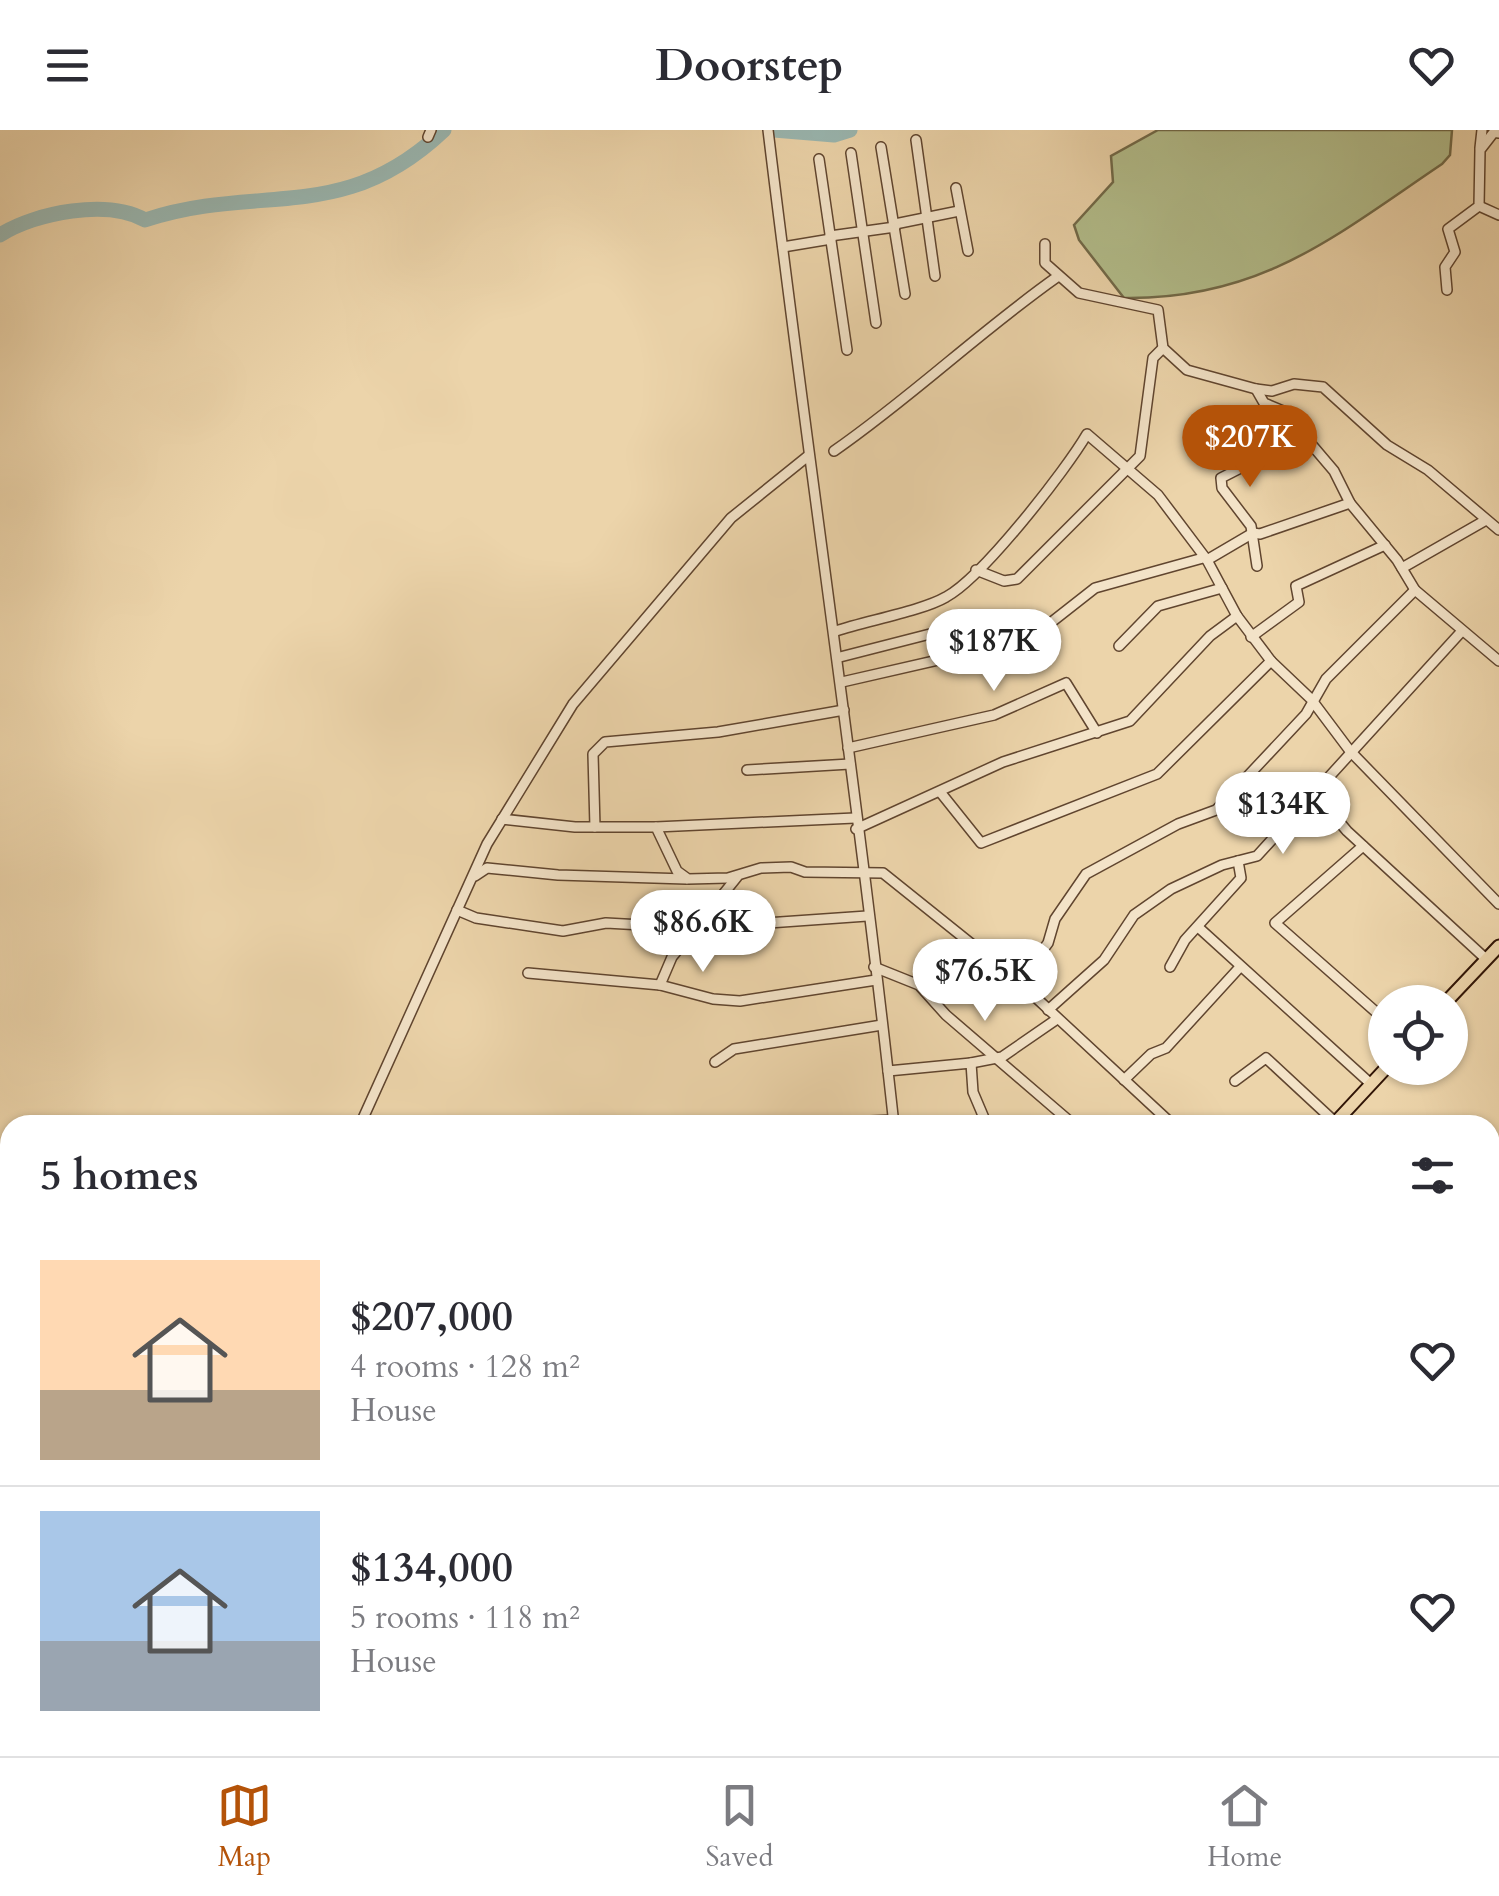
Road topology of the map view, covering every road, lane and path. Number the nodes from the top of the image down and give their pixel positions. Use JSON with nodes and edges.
{"nodes":[{"id":1,"x":768,"y":130,"type":"edge"},
{"id":2,"x":1482,"y":130,"type":"edge"},
{"id":3,"x":1499,"y":133,"type":"edge"},
{"id":4,"x":916,"y":140,"type":"dead end"},
{"id":5,"x":882,"y":147,"type":"dead end"},
{"id":6,"x":1480,"y":150,"type":"junction"},
{"id":7,"x":850,"y":154,"type":"dead end"},
{"id":8,"x":818,"y":159,"type":"dead end"},
{"id":9,"x":956,"y":188,"type":"dead end"},
{"id":10,"x":1479,"y":206,"type":"junction"},
{"id":11,"x":959,"y":212,"type":"junction"},
{"id":12,"x":1499,"y":215,"type":"edge"},
{"id":13,"x":927,"y":218,"type":"junction"},
{"id":14,"x":895,"y":225,"type":"junction"},
{"id":15,"x":862,"y":232,"type":"junction"},
{"id":16,"x":831,"y":238,"type":"junction"},
{"id":17,"x":1045,"y":244,"type":"dead end"},
{"id":18,"x":783,"y":247,"type":"junction"},
{"id":19,"x":968,"y":251,"type":"dead end"},
{"id":20,"x":935,"y":276,"type":"dead end"},
{"id":21,"x":1057,"y":277,"type":"junction"},
{"id":22,"x":1448,"y":290,"type":"dead end"},
{"id":23,"x":905,"y":294,"type":"dead end"},
{"id":24,"x":876,"y":322,"type":"dead end"},
{"id":25,"x":1163,"y":348,"type":"junction"},
{"id":26,"x":847,"y":350,"type":"dead end"},
{"id":27,"x":1256,"y":389,"type":"junction"},
{"id":28,"x":1310,"y":443,"type":"junction"},
{"id":29,"x":834,"y":451,"type":"dead end"},
{"id":30,"x":808,"y":456,"type":"junction"},
{"id":31,"x":1129,"y":468,"type":"junction"},
{"id":32,"x":1350,"y":503,"type":"junction"},
{"id":33,"x":1486,"y":520,"type":"junction"},
{"id":34,"x":1499,"y":530,"type":"edge"},
{"id":35,"x":1252,"y":533,"type":"junction"},
{"id":36,"x":1385,"y":545,"type":"junction"},
{"id":37,"x":1205,"y":559,"type":"junction"},
{"id":38,"x":1257,"y":566,"type":"dead end"},
{"id":39,"x":1402,"y":568,"type":"junction"},
{"id":40,"x":976,"y":570,"type":"junction"},
{"id":41,"x":1222,"y":588,"type":"junction"},
{"id":42,"x":1414,"y":590,"type":"junction"},
{"id":43,"x":1237,"y":616,"type":"junction"},
{"id":44,"x":973,"y":623,"type":"dead end"},
{"id":45,"x":836,"y":631,"type":"junction"},
{"id":46,"x":1461,"y":632,"type":"junction"},
{"id":47,"x":1251,"y":637,"type":"junction"},
{"id":48,"x":1118,"y":646,"type":"dead end"},
{"id":49,"x":840,"y":657,"type":"junction"},
{"id":50,"x":1499,"y":660,"type":"edge"},
{"id":51,"x":1271,"y":661,"type":"junction"},
{"id":52,"x":842,"y":682,"type":"junction"},
{"id":53,"x":1310,"y":699,"type":"junction"},
{"id":54,"x":844,"y":710,"type":"junction"},
{"id":55,"x":1097,"y":733,"type":"junction"},
{"id":56,"x":848,"y":748,"type":"junction"},
{"id":57,"x":1350,"y":752,"type":"junction"},
{"id":58,"x":850,"y":764,"type":"junction"},
{"id":59,"x":747,"y":770,"type":"dead end"},
{"id":60,"x":1314,"y":792,"type":"junction"},
{"id":61,"x":941,"y":793,"type":"junction"},
{"id":62,"x":502,"y":819,"type":"junction"},
{"id":63,"x":856,"y":824,"type":"junction"},
{"id":64,"x":595,"y":827,"type":"junction"},
{"id":65,"x":656,"y":827,"type":"junction"},
{"id":66,"x":1363,"y":846,"type":"junction"},
{"id":67,"x":1238,"y":862,"type":"junction"},
{"id":68,"x":861,"y":870,"type":"junction"},
{"id":69,"x":738,"y":876,"type":"junction"},
{"id":70,"x":471,"y":878,"type":"junction"},
{"id":71,"x":688,"y":879,"type":"junction"},
{"id":72,"x":1499,"y":904,"type":"edge"},
{"id":73,"x":457,"y":910,"type":"junction"},
{"id":74,"x":868,"y":916,"type":"junction"},
{"id":75,"x":1198,"y":927,"type":"junction"},
{"id":76,"x":696,"y":928,"type":"junction"},
{"id":77,"x":1499,"y":946,"type":"edge"},
{"id":78,"x":1486,"y":959,"type":"junction"},
{"id":79,"x":1170,"y":967,"type":"dead end"},
{"id":80,"x":874,"y":968,"type":"junction"},
{"id":81,"x":1240,"y":968,"type":"junction"},
{"id":82,"x":528,"y":973,"type":"dead end"},
{"id":83,"x":876,"y":980,"type":"junction"},
{"id":84,"x":1019,"y":982,"type":"junction"},
{"id":85,"x":660,"y":985,"type":"junction"},
{"id":86,"x":1462,"y":985,"type":"edge"},
{"id":87,"x":1368,"y":1005,"type":"edge"},
{"id":88,"x":1048,"y":1010,"type":"junction"},
{"id":89,"x":1057,"y":1019,"type":"junction"},
{"id":90,"x":882,"y":1025,"type":"junction"},
{"id":91,"x":996,"y":1060,"type":"junction"},
{"id":92,"x":715,"y":1062,"type":"dead end"},
{"id":93,"x":971,"y":1064,"type":"junction"},
{"id":94,"x":888,"y":1070,"type":"junction"},
{"id":95,"x":1124,"y":1080,"type":"junction"},
{"id":96,"x":1234,"y":1081,"type":"dead end"},
{"id":97,"x":1368,"y":1081,"type":"edge"},
{"id":98,"x":1370,"y":1085,"type":"edge"},
{"id":99,"x":365,"y":1115,"type":"edge"},
{"id":100,"x":893,"y":1115,"type":"edge"},
{"id":101,"x":983,"y":1115,"type":"edge"},
{"id":102,"x":1062,"y":1115,"type":"edge"},
{"id":103,"x":1162,"y":1115,"type":"edge"},
{"id":104,"x":1325,"y":1115,"type":"edge"},
{"id":105,"x":1342,"y":1115,"type":"edge"}],
"edges":[{"from":1,"to":18,"type":"street"},
{"from":2,"to":6,"type":"street"},
{"from":3,"to":6,"type":"street"},
{"from":4,"to":13,"type":"street"},
{"from":5,"to":14,"type":"street"},
{"from":6,"to":10,"type":"street"},
{"from":7,"to":15,"type":"street"},
{"from":8,"to":16,"type":"street"},
{"from":9,"to":11,"type":"street"},
{"from":10,"to":12,"type":"street"},
{"from":10,"to":22,"type":"street"},
{"from":11,"to":13,"type":"street"},
{"from":11,"to":19,"type":"street"},
{"from":13,"to":14,"type":"street"},
{"from":13,"to":20,"type":"street"},
{"from":14,"to":15,"type":"street"},
{"from":14,"to":23,"type":"street"},
{"from":15,"to":16,"type":"street"},
{"from":15,"to":24,"type":"street"},
{"from":16,"to":18,"type":"street"},
{"from":16,"to":26,"type":"street"},
{"from":17,"to":21,"type":"street"},
{"from":18,"to":30,"type":"street"},
{"from":21,"to":25,"type":"street"},
{"from":21,"to":29,"type":"street"},
{"from":25,"to":27,"type":"street"},
{"from":25,"to":31,"type":"street"},
{"from":27,"to":28,"type":"street"},
{"from":27,"to":33,"type":"street"},
{"from":28,"to":32,"type":"street"},
{"from":28,"to":35,"type":"street"},
{"from":30,"to":45,"type":"street"},
{"from":30,"to":62,"type":"street"},
{"from":31,"to":37,"type":"street"},
{"from":31,"to":40,"type":"street"},
{"from":31,"to":40,"type":"street"},
{"from":32,"to":35,"type":"street"},
{"from":32,"to":36,"type":"street"},
{"from":33,"to":34,"type":"street"},
{"from":33,"to":39,"type":"street"},
{"from":35,"to":37,"type":"street"},
{"from":35,"to":38,"type":"street"},
{"from":36,"to":39,"type":"street"},
{"from":36,"to":47,"type":"street"},
{"from":37,"to":41,"type":"street"},
{"from":37,"to":52,"type":"street"},
{"from":39,"to":42,"type":"street"},
{"from":40,"to":45,"type":"street"},
{"from":41,"to":43,"type":"street"},
{"from":41,"to":48,"type":"street"},
{"from":42,"to":46,"type":"street"},
{"from":42,"to":53,"type":"street"},
{"from":43,"to":47,"type":"street"},
{"from":43,"to":55,"type":"street"},
{"from":44,"to":49,"type":"street"},
{"from":45,"to":49,"type":"street"},
{"from":46,"to":50,"type":"street"},
{"from":46,"to":57,"type":"street"},
{"from":47,"to":51,"type":"street"},
{"from":49,"to":52,"type":"street"},
{"from":51,"to":53,"type":"street"},
{"from":51,"to":61,"type":"street"},
{"from":52,"to":54,"type":"street"},
{"from":53,"to":57,"type":"street"},
{"from":53,"to":84,"type":"street"},
{"from":54,"to":56,"type":"street"},
{"from":54,"to":64,"type":"street"},
{"from":55,"to":56,"type":"street"},
{"from":55,"to":61,"type":"street"},
{"from":56,"to":58,"type":"street"},
{"from":57,"to":60,"type":"street"},
{"from":57,"to":72,"type":"street"},
{"from":58,"to":59,"type":"street"},
{"from":58,"to":63,"type":"street"},
{"from":60,"to":66,"type":"street"},
{"from":60,"to":67,"type":"street"},
{"from":61,"to":63,"type":"street"},
{"from":62,"to":64,"type":"street"},
{"from":62,"to":70,"type":"street"},
{"from":63,"to":65,"type":"street"},
{"from":63,"to":68,"type":"street"},
{"from":64,"to":65,"type":"street"},
{"from":65,"to":71,"type":"street"},
{"from":66,"to":78,"type":"street"},
{"from":66,"to":87,"type":"street"},
{"from":67,"to":75,"type":"street"},
{"from":67,"to":88,"type":"street"},
{"from":68,"to":69,"type":"street"},
{"from":68,"to":74,"type":"street"},
{"from":68,"to":84,"type":"street"},
{"from":69,"to":71,"type":"street"},
{"from":69,"to":76,"type":"street"},
{"from":70,"to":71,"type":"street"},
{"from":70,"to":73,"type":"street"},
{"from":73,"to":76,"type":"street"},
{"from":73,"to":99,"type":"street"},
{"from":74,"to":76,"type":"street"},
{"from":74,"to":80,"type":"street"},
{"from":75,"to":79,"type":"street"},
{"from":75,"to":81,"type":"street"},
{"from":76,"to":85,"type":"street"},
{"from":77,"to":78,"type":"main road"},
{"from":78,"to":86,"type":"main road"},
{"from":80,"to":83,"type":"street"},
{"from":80,"to":91,"type":"street"},
{"from":81,"to":95,"type":"street"},
{"from":81,"to":97,"type":"street"},
{"from":82,"to":85,"type":"street"},
{"from":83,"to":85,"type":"street"},
{"from":83,"to":90,"type":"street"},
{"from":84,"to":88,"type":"street"},
{"from":88,"to":89,"type":"street"},
{"from":89,"to":91,"type":"street"},
{"from":89,"to":95,"type":"street"},
{"from":90,"to":92,"type":"street"},
{"from":90,"to":94,"type":"street"},
{"from":91,"to":93,"type":"street"},
{"from":91,"to":102,"type":"street"},
{"from":93,"to":94,"type":"street"},
{"from":93,"to":101,"type":"street"},
{"from":94,"to":100,"type":"street"},
{"from":95,"to":103,"type":"street"},
{"from":96,"to":104,"type":"street"},
{"from":98,"to":105,"type":"main road"}]}
